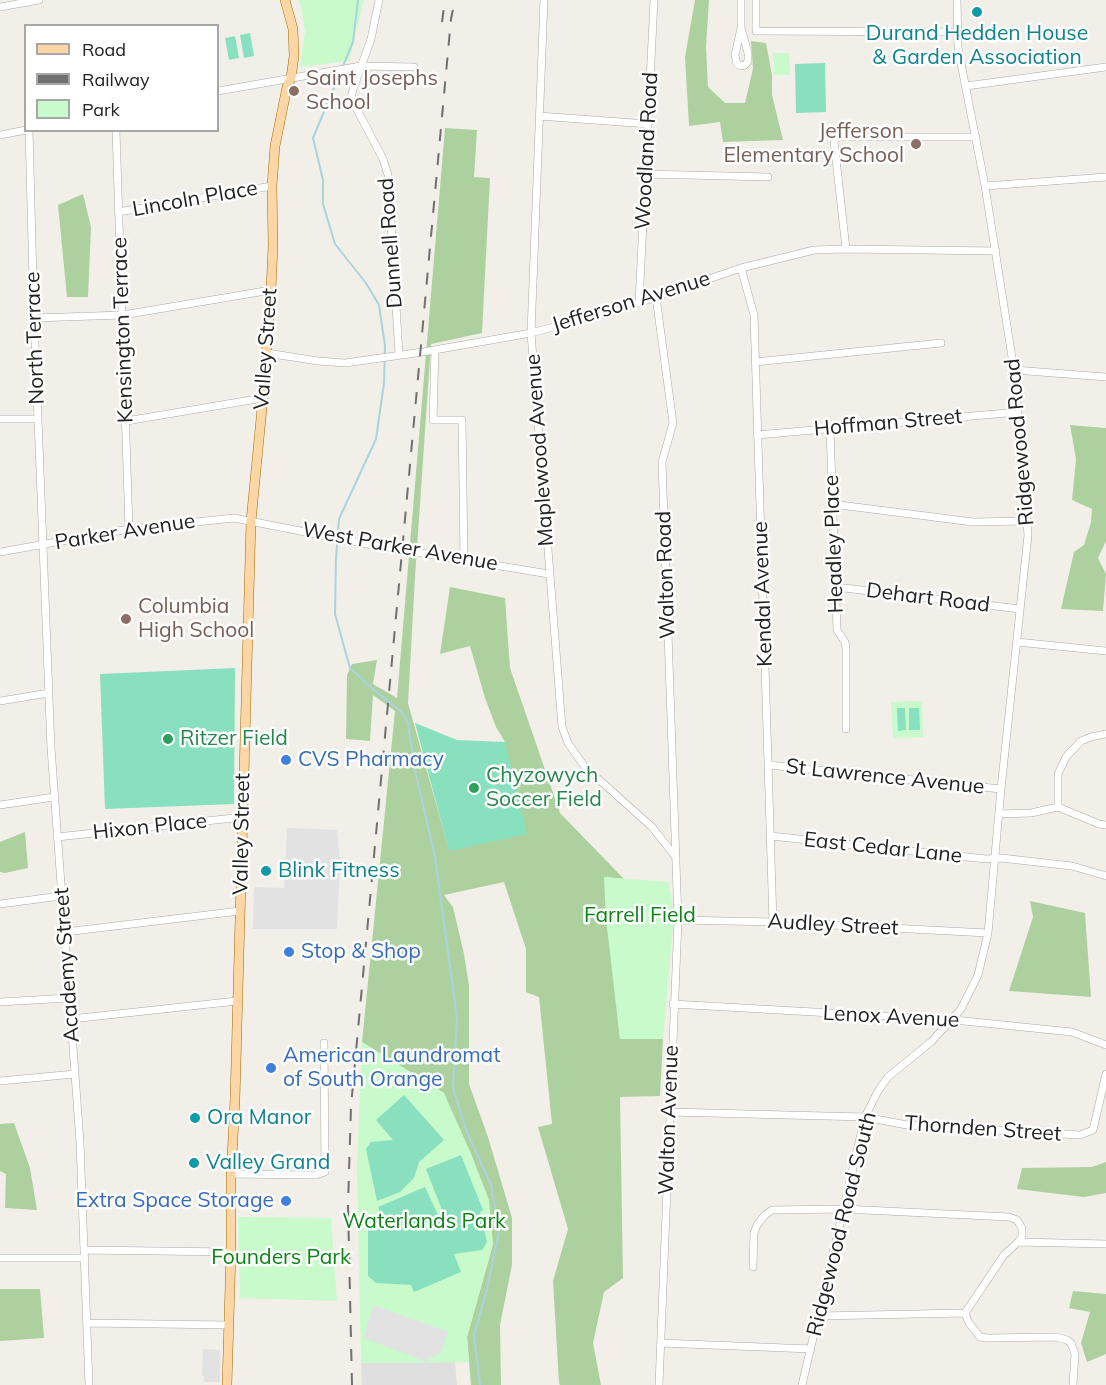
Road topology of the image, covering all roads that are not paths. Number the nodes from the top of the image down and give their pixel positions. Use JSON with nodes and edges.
{"nodes":[{"id":1,"x":39,"y":0,"type":"edge"},
{"id":2,"x":285,"y":0,"type":"edge"},
{"id":3,"x":379,"y":0,"type":"edge"},
{"id":4,"x":544,"y":0,"type":"edge"},
{"id":5,"x":654,"y":0,"type":"edge"},
{"id":6,"x":741,"y":0,"type":"edge"},
{"id":7,"x":756,"y":0,"type":"edge"},
{"id":8,"x":957,"y":0,"type":"edge"},
{"id":9,"x":0,"y":7,"type":"edge"},
{"id":10,"x":741,"y":28,"type":"dead end"},
{"id":11,"x":957,"y":32,"type":"junction"},
{"id":12,"x":361,"y":66,"type":"junction"},
{"id":13,"x":414,"y":67,"type":"dead end"},
{"id":14,"x":1106,"y":67,"type":"edge"},
{"id":15,"x":291,"y":78,"type":"junction"},
{"id":16,"x":966,"y":86,"type":"junction"},
{"id":17,"x":219,"y":91,"type":"edge"},
{"id":18,"x":539,"y":116,"type":"junction"},
{"id":19,"x":648,"y":124,"type":"junction"},
{"id":20,"x":24,"y":131,"type":"edge"},
{"id":21,"x":27,"y":132,"type":"edge"},
{"id":22,"x":116,"y":132,"type":"edge"},
{"id":23,"x":0,"y":135,"type":"edge"},
{"id":24,"x":976,"y":137,"type":"junction"},
{"id":25,"x":646,"y":174,"type":"junction"},
{"id":26,"x":768,"y":177,"type":"dead end"},
{"id":27,"x":1106,"y":177,"type":"edge"},
{"id":28,"x":272,"y":186,"type":"junction"},
{"id":29,"x":985,"y":186,"type":"junction"},
{"id":30,"x":118,"y":212,"type":"junction"},
{"id":31,"x":846,"y":249,"type":"junction"},
{"id":32,"x":996,"y":251,"type":"junction"},
{"id":33,"x":741,"y":268,"type":"junction"},
{"id":34,"x":271,"y":290,"type":"junction"},
{"id":35,"x":656,"y":297,"type":"junction"},
{"id":36,"x":639,"y":303,"type":"junction"},
{"id":37,"x":123,"y":315,"type":"junction"},
{"id":38,"x":34,"y":318,"type":"junction"},
{"id":39,"x":531,"y":333,"type":"junction"},
{"id":40,"x":941,"y":343,"type":"dead end"},
{"id":41,"x":435,"y":350,"type":"junction"},
{"id":42,"x":267,"y":353,"type":"junction"},
{"id":43,"x":399,"y":355,"type":"junction"},
{"id":44,"x":755,"y":362,"type":"junction"},
{"id":45,"x":1014,"y":370,"type":"junction"},
{"id":46,"x":1106,"y":377,"type":"edge"},
{"id":47,"x":263,"y":398,"type":"junction"},
{"id":48,"x":1018,"y":412,"type":"junction"},
{"id":49,"x":0,"y":419,"type":"edge"},
{"id":50,"x":38,"y":419,"type":"junction"},
{"id":51,"x":126,"y":421,"type":"junction"},
{"id":52,"x":830,"y":428,"type":"junction"},
{"id":53,"x":757,"y":435,"type":"junction"},
{"id":54,"x":832,"y":504,"type":"junction"},
{"id":55,"x":251,"y":521,"type":"junction"},
{"id":56,"x":1028,"y":521,"type":"junction"},
{"id":57,"x":129,"y":529,"type":"junction"},
{"id":58,"x":43,"y":545,"type":"junction"},
{"id":59,"x":0,"y":552,"type":"edge"},
{"id":60,"x":464,"y":559,"type":"junction"},
{"id":61,"x":549,"y":574,"type":"junction"},
{"id":62,"x":836,"y":587,"type":"junction"},
{"id":63,"x":1020,"y":609,"type":"junction"},
{"id":64,"x":1017,"y":642,"type":"junction"},
{"id":65,"x":1106,"y":651,"type":"edge"},
{"id":66,"x":49,"y":693,"type":"junction"},
{"id":67,"x":0,"y":701,"type":"edge"},
{"id":68,"x":846,"y":729,"type":"dead end"},
{"id":69,"x":1106,"y":734,"type":"edge"},
{"id":70,"x":769,"y":765,"type":"junction"},
{"id":71,"x":1000,"y":789,"type":"junction"},
{"id":72,"x":54,"y":797,"type":"junction"},
{"id":73,"x":0,"y":805,"type":"edge"},
{"id":74,"x":1058,"y":807,"type":"junction"},
{"id":75,"x":999,"y":814,"type":"junction"},
{"id":76,"x":243,"y":817,"type":"junction"},
{"id":77,"x":1106,"y":825,"type":"edge"},
{"id":78,"x":771,"y":836,"type":"junction"},
{"id":79,"x":57,"y":837,"type":"junction"},
{"id":80,"x":675,"y":856,"type":"junction"},
{"id":81,"x":994,"y":859,"type":"junction"},
{"id":82,"x":1106,"y":876,"type":"edge"},
{"id":83,"x":992,"y":888,"type":"joint"},
{"id":84,"x":61,"y":896,"type":"junction"},
{"id":85,"x":0,"y":904,"type":"edge"},
{"id":86,"x":240,"y":911,"type":"junction"},
{"id":87,"x":678,"y":920,"type":"junction"},
{"id":88,"x":773,"y":922,"type":"junction"},
{"id":89,"x":65,"y":932,"type":"junction"},
{"id":90,"x":988,"y":933,"type":"junction"},
{"id":91,"x":69,"y":998,"type":"junction"},
{"id":92,"x":237,"y":1000,"type":"junction"},
{"id":93,"x":0,"y":1002,"type":"edge"},
{"id":94,"x":673,"y":1004,"type":"junction"},
{"id":95,"x":71,"y":1019,"type":"junction"},
{"id":96,"x":954,"y":1020,"type":"junction"},
{"id":97,"x":324,"y":1043,"type":"dead end"},
{"id":98,"x":1106,"y":1046,"type":"edge"},
{"id":99,"x":75,"y":1074,"type":"junction"},
{"id":100,"x":1106,"y":1074,"type":"edge"},
{"id":101,"x":0,"y":1081,"type":"edge"},
{"id":102,"x":670,"y":1112,"type":"junction"},
{"id":103,"x":865,"y":1117,"type":"junction"},
{"id":104,"x":231,"y":1174,"type":"junction"},
{"id":105,"x":844,"y":1209,"type":"junction"},
{"id":106,"x":1018,"y":1242,"type":"junction"},
{"id":107,"x":1106,"y":1244,"type":"edge"},
{"id":108,"x":231,"y":1252,"type":"junction"},
{"id":109,"x":85,"y":1254,"type":"junction"},
{"id":110,"x":0,"y":1258,"type":"edge"},
{"id":111,"x":753,"y":1267,"type":"dead end"},
{"id":112,"x":965,"y":1313,"type":"junction"},
{"id":113,"x":819,"y":1316,"type":"junction"},
{"id":114,"x":87,"y":1323,"type":"junction"},
{"id":115,"x":229,"y":1325,"type":"junction"},
{"id":116,"x":661,"y":1343,"type":"junction"},
{"id":117,"x":811,"y":1349,"type":"junction"},
{"id":118,"x":89,"y":1385,"type":"edge"},
{"id":119,"x":227,"y":1385,"type":"edge"},
{"id":120,"x":659,"y":1385,"type":"edge"},
{"id":121,"x":802,"y":1385,"type":"edge"},
{"id":122,"x":1073,"y":1385,"type":"edge"}],
"edges":[{"from":1,"to":9,"type":"street"},
{"from":2,"to":15,"type":"main road","name":"Valley Street"},
{"from":3,"to":12,"type":"street","name":"Dunnell Road"},
{"from":4,"to":18,"type":"street","name":"Maplewood Avenue"},
{"from":5,"to":19,"type":"street","name":"Woodland Road"},
{"from":6,"to":10,"type":"street"},
{"from":7,"to":11,"type":"street"},
{"from":8,"to":11,"type":"street","name":"Ridgewood Road"},
{"from":11,"to":16,"type":"street","name":"Ridgewood Road"},
{"from":12,"to":13,"type":"street"},
{"from":12,"to":15,"type":"street"},
{"from":12,"to":43,"type":"street","name":"Dunnell Road"},
{"from":14,"to":16,"type":"street"},
{"from":15,"to":17,"type":"street"},
{"from":15,"to":28,"type":"main road","name":"Valley Street"},
{"from":16,"to":24,"type":"street","name":"Ridgewood Road"},
{"from":18,"to":19,"type":"street"},
{"from":18,"to":39,"type":"street","name":"Maplewood Avenue"},
{"from":19,"to":25,"type":"street","name":"Woodland Road"},
{"from":20,"to":23,"type":"street"},
{"from":21,"to":38,"type":"street","name":"North Terrace"},
{"from":22,"to":30,"type":"street","name":"Kensington Terrace"},
{"from":24,"to":29,"type":"street","name":"Ridgewood Road"},
{"from":24,"to":31,"type":"street"},
{"from":25,"to":26,"type":"street"},
{"from":25,"to":36,"type":"street","name":"Woodland Road"},
{"from":27,"to":29,"type":"street"},
{"from":28,"to":30,"type":"street","name":"Lincoln Place"},
{"from":28,"to":34,"type":"main road","name":"Valley Street"},
{"from":29,"to":32,"type":"street","name":"Ridgewood Road"},
{"from":30,"to":37,"type":"street","name":"Kensington Terrace"},
{"from":31,"to":32,"type":"street","name":"Jefferson Avenue"},
{"from":31,"to":33,"type":"street","name":"Jefferson Avenue"},
{"from":32,"to":45,"type":"street","name":"Ridgewood Road"},
{"from":33,"to":35,"type":"street","name":"Jefferson Avenue"},
{"from":33,"to":44,"type":"street","name":"Kendal Avenue"},
{"from":34,"to":37,"type":"street"},
{"from":34,"to":42,"type":"main road","name":"Valley Street"},
{"from":35,"to":36,"type":"street","name":"Jefferson Avenue"},
{"from":35,"to":80,"type":"street","name":"Walton Road"},
{"from":36,"to":39,"type":"street","name":"Jefferson Avenue"},
{"from":37,"to":38,"type":"street"},
{"from":37,"to":51,"type":"street","name":"Kensington Terrace"},
{"from":38,"to":50,"type":"street","name":"North Terrace"},
{"from":39,"to":41,"type":"street","name":"Jefferson Avenue"},
{"from":39,"to":61,"type":"street","name":"Maplewood Avenue"},
{"from":40,"to":44,"type":"street"},
{"from":41,"to":43,"type":"street","name":"Jefferson Avenue"},
{"from":41,"to":60,"type":"street"},
{"from":42,"to":43,"type":"street","name":"Jefferson Avenue"},
{"from":42,"to":47,"type":"main road","name":"Valley Street"},
{"from":44,"to":53,"type":"street","name":"Kendal Avenue"},
{"from":45,"to":46,"type":"street"},
{"from":45,"to":48,"type":"street","name":"Ridgewood Road"},
{"from":47,"to":51,"type":"street"},
{"from":47,"to":55,"type":"main road","name":"Valley Street"},
{"from":48,"to":52,"type":"street","name":"Hoffman Street"},
{"from":48,"to":56,"type":"street","name":"Ridgewood Road"},
{"from":49,"to":50,"type":"street"},
{"from":50,"to":58,"type":"street","name":"North Terrace"},
{"from":51,"to":57,"type":"street","name":"Kensington Terrace"},
{"from":52,"to":53,"type":"street","name":"Hoffman Street"},
{"from":52,"to":54,"type":"street","name":"Headley Place"},
{"from":53,"to":70,"type":"street","name":"Kendal Avenue"},
{"from":54,"to":56,"type":"street"},
{"from":54,"to":62,"type":"street","name":"Headley Place"},
{"from":55,"to":57,"type":"street","name":"Parker Avenue"},
{"from":55,"to":60,"type":"street","name":"West Parker Avenue"},
{"from":55,"to":76,"type":"main road","name":"Valley Street"},
{"from":56,"to":63,"type":"street","name":"Ridgewood Road"},
{"from":57,"to":58,"type":"street","name":"Parker Avenue"},
{"from":58,"to":59,"type":"street","name":"Parker Avenue"},
{"from":58,"to":66,"type":"street","name":"Academy Street"},
{"from":60,"to":61,"type":"street","name":"West Parker Avenue"},
{"from":61,"to":80,"type":"street","name":"Maplewood Avenue"},
{"from":62,"to":63,"type":"street","name":"Dehart Road"},
{"from":62,"to":68,"type":"street","name":"Headley Place"},
{"from":63,"to":64,"type":"street","name":"Ridgewood Road"},
{"from":64,"to":65,"type":"street"},
{"from":64,"to":71,"type":"street","name":"Ridgewood Road"},
{"from":66,"to":67,"type":"street"},
{"from":66,"to":72,"type":"street","name":"Academy Street"},
{"from":69,"to":74,"type":"street"},
{"from":70,"to":71,"type":"street","name":"St Lawrence Avenue"},
{"from":70,"to":78,"type":"street","name":"Kendal Avenue"},
{"from":71,"to":75,"type":"street","name":"Ridgewood Road"},
{"from":72,"to":73,"type":"street"},
{"from":72,"to":79,"type":"street","name":"Academy Street"},
{"from":74,"to":75,"type":"street"},
{"from":74,"to":77,"type":"street"},
{"from":75,"to":81,"type":"street","name":"Ridgewood Road"},
{"from":76,"to":79,"type":"street","name":"Hixon Place"},
{"from":76,"to":86,"type":"main road","name":"Valley Street"},
{"from":78,"to":81,"type":"street","name":"East Cedar Lane"},
{"from":78,"to":88,"type":"street","name":"Kendal Avenue"},
{"from":79,"to":84,"type":"street","name":"Academy Street"},
{"from":80,"to":87,"type":"street","name":"Walton Avenue"},
{"from":81,"to":82,"type":"street","name":"East Cedar Lane"},
{"from":81,"to":83,"type":"street","name":"Ridgewood Road"},
{"from":83,"to":90,"type":"street","name":"Ridgewood Road South"},
{"from":84,"to":85,"type":"street"},
{"from":84,"to":89,"type":"street","name":"Academy Street"},
{"from":86,"to":89,"type":"street"},
{"from":86,"to":92,"type":"main road","name":"Valley Street"},
{"from":87,"to":88,"type":"street","name":"Audley Street"},
{"from":87,"to":94,"type":"street","name":"Walton Avenue"},
{"from":88,"to":90,"type":"street","name":"Audley Street"},
{"from":89,"to":91,"type":"street","name":"Academy Street"},
{"from":90,"to":96,"type":"street","name":"Ridgewood Road South"},
{"from":91,"to":93,"type":"street"},
{"from":91,"to":95,"type":"street","name":"Academy Street"},
{"from":92,"to":95,"type":"street"},
{"from":92,"to":104,"type":"main road","name":"Valley Street"},
{"from":94,"to":96,"type":"street","name":"Lenox Avenue"},
{"from":94,"to":102,"type":"street","name":"Walton Avenue"},
{"from":95,"to":99,"type":"street","name":"Academy Street"},
{"from":96,"to":98,"type":"street","name":"Lenox Avenue"},
{"from":96,"to":103,"type":"street","name":"Ridgewood Road South"},
{"from":97,"to":104,"type":"street"},
{"from":99,"to":101,"type":"street"},
{"from":99,"to":109,"type":"street","name":"Academy Street"},
{"from":100,"to":103,"type":"street","name":"Thornden Street"},
{"from":102,"to":103,"type":"street","name":"Thornden Street"},
{"from":102,"to":116,"type":"street","name":"Walton Avenue"},
{"from":103,"to":105,"type":"street","name":"Ridgewood Road South"},
{"from":104,"to":108,"type":"main road","name":"Valley Street"},
{"from":105,"to":106,"type":"street"},
{"from":105,"to":111,"type":"street"},
{"from":105,"to":113,"type":"street","name":"Ridgewood Road South"},
{"from":106,"to":107,"type":"street"},
{"from":106,"to":112,"type":"street"},
{"from":108,"to":109,"type":"street"},
{"from":108,"to":115,"type":"main road","name":"Valley Street"},
{"from":109,"to":110,"type":"street"},
{"from":109,"to":114,"type":"street","name":"Academy Street"},
{"from":112,"to":113,"type":"street"},
{"from":112,"to":122,"type":"street"},
{"from":113,"to":117,"type":"street","name":"Ridgewood Road South"},
{"from":114,"to":115,"type":"street"},
{"from":114,"to":118,"type":"street","name":"Academy Street"},
{"from":115,"to":119,"type":"main road","name":"Valley Street"},
{"from":116,"to":117,"type":"street"},
{"from":116,"to":120,"type":"street","name":"Walton Avenue"},
{"from":117,"to":121,"type":"street","name":"Ridgewood Road South"}]}
